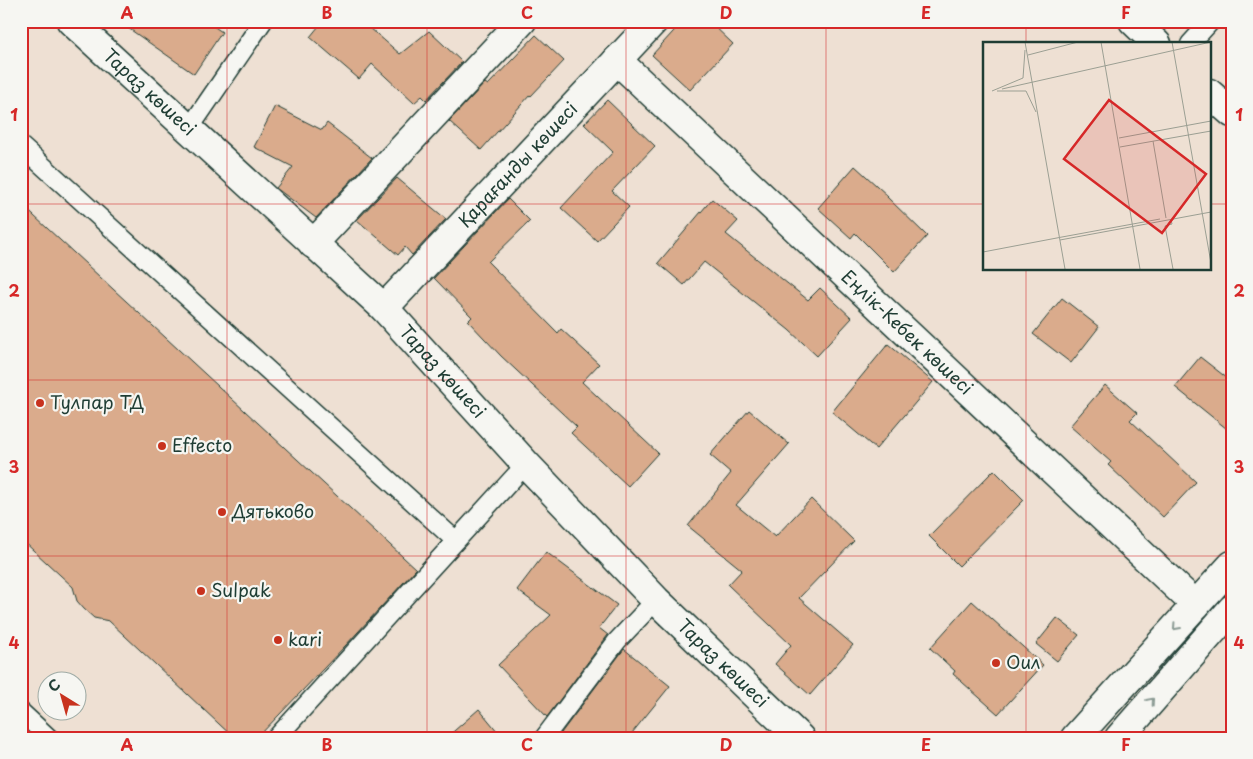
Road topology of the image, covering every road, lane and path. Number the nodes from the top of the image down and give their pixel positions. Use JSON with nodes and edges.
{"nodes":[{"id":1,"x":71,"y":21,"type":"edge"},
{"id":2,"x":263,"y":21,"type":"edge"},
{"id":3,"x":522,"y":21,"type":"edge"},
{"id":4,"x":654,"y":21,"type":"edge"},
{"id":5,"x":1132,"y":21,"type":"edge"},
{"id":6,"x":1210,"y":21,"type":"edge"},
{"id":7,"x":1155,"y":42,"type":"edge"},
{"id":8,"x":1192,"y":42,"type":"edge"},
{"id":9,"x":617,"y":60,"type":"junction"},
{"id":10,"x":1210,"y":93,"type":"edge"},
{"id":11,"x":1232,"y":113,"type":"edge"},
{"id":12,"x":189,"y":129,"type":"junction"},
{"id":13,"x":21,"y":146,"type":"edge"},
{"id":14,"x":313,"y":244,"type":"junction"},
{"id":15,"x":384,"y":308,"type":"junction"},
{"id":16,"x":526,"y":464,"type":"junction"},
{"id":17,"x":455,"y":540,"type":"junction"},
{"id":18,"x":1232,"y":565,"type":"edge"},
{"id":19,"x":656,"y":600,"type":"junction"},
{"id":20,"x":1196,"y":605,"type":"junction"},
{"id":21,"x":1232,"y":609,"type":"edge"},
{"id":22,"x":21,"y":712,"type":"edge"},
{"id":23,"x":49,"y":738,"type":"edge"},
{"id":24,"x":276,"y":738,"type":"edge"},
{"id":25,"x":544,"y":738,"type":"edge"},
{"id":26,"x":800,"y":738,"type":"edge"},
{"id":27,"x":1075,"y":738,"type":"edge"},
{"id":28,"x":1119,"y":738,"type":"edge"}],
"edges":[{"from":1,"to":12,"type":"street","name":"Тараз көшесі"},
{"from":2,"to":12,"type":"lane"},
{"from":3,"to":14,"type":"street"},
{"from":4,"to":9,"type":"street","name":"Қарағанды көшесі"},
{"from":5,"to":7,"type":"street"},
{"from":6,"to":8,"type":"lane"},
{"from":9,"to":15,"type":"street","name":"Қарағанды көшесі"},
{"from":9,"to":20,"type":"street","name":"Еңлік-Кебек көшесі"},
{"from":10,"to":11,"type":"street"},
{"from":12,"to":14,"type":"street","name":"Тараз көшесі"},
{"from":13,"to":17,"type":"lane"},
{"from":14,"to":15,"type":"street","name":"Тараз көшесі"},
{"from":15,"to":16,"type":"street","name":"Тараз көшесі"},
{"from":16,"to":17,"type":"lane"},
{"from":16,"to":19,"type":"street","name":"Тараз көшесі"},
{"from":17,"to":24,"type":"lane"},
{"from":18,"to":20,"type":"street"},
{"from":19,"to":25,"type":"lane"},
{"from":19,"to":26,"type":"street","name":"Тараз көшесі"},
{"from":20,"to":27,"type":"street","one_way":true},
{"from":28,"to":21,"type":"street","one_way":true},
{"from":22,"to":23,"type":"lane"}]}
